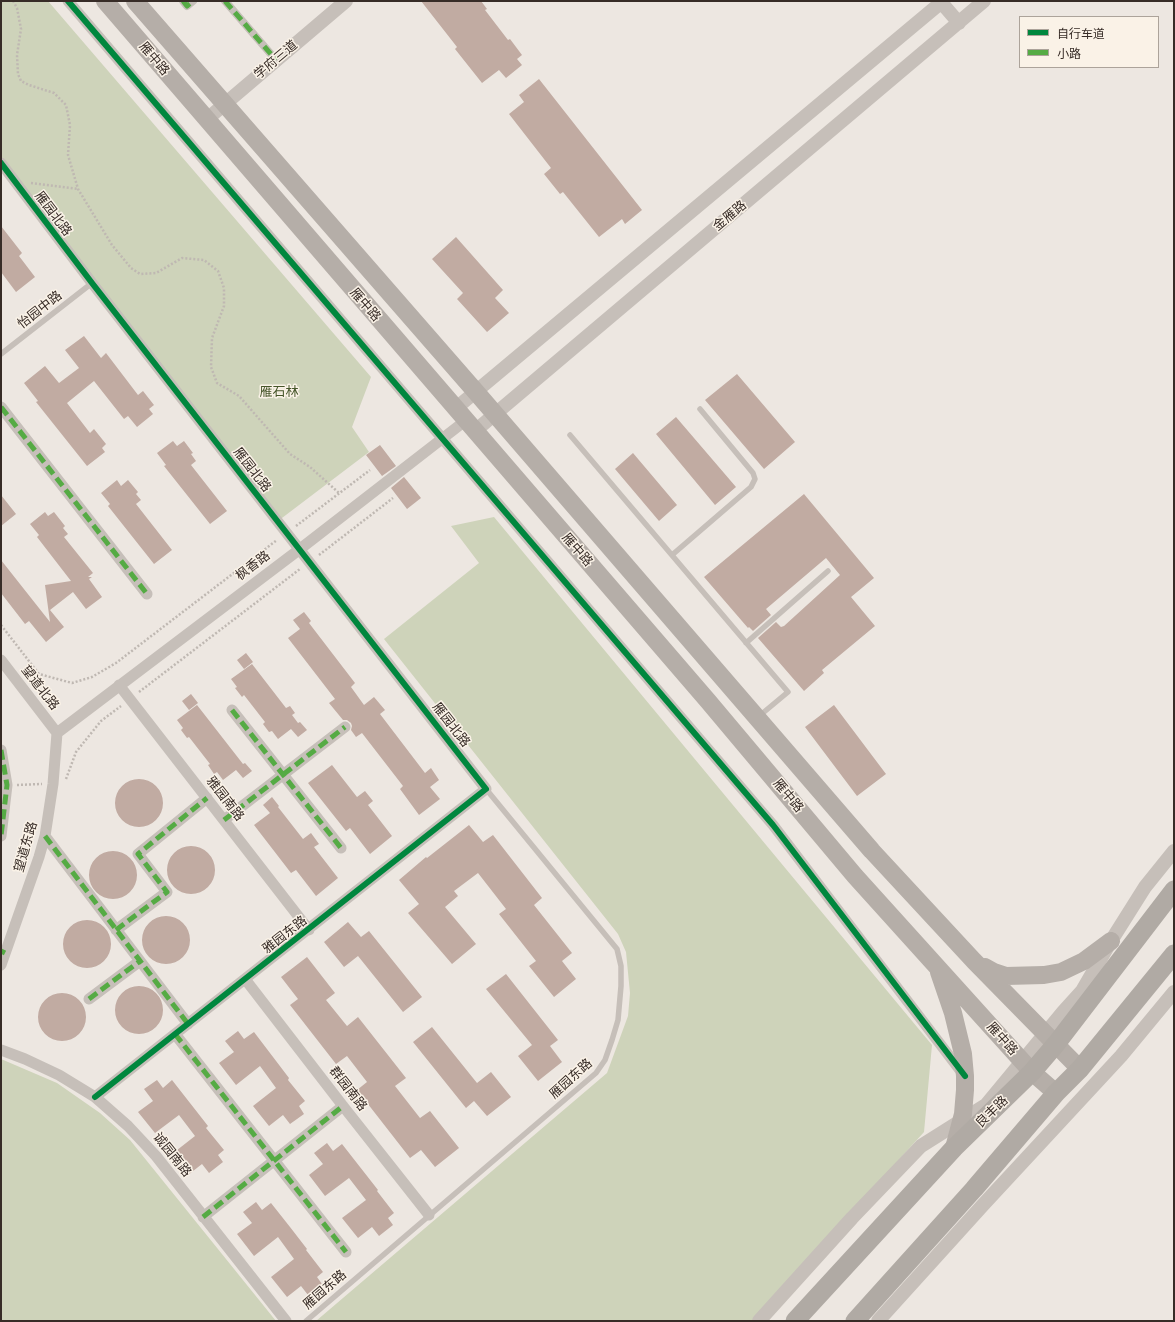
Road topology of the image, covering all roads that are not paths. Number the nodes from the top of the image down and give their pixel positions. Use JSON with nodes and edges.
{"nodes":[{"id":1,"x":68,"y":1,"type":"edge"},
{"id":2,"x":104,"y":1,"type":"edge"},
{"id":3,"x":135,"y":1,"type":"edge"},
{"id":4,"x":183,"y":1,"type":"edge"},
{"id":5,"x":193,"y":1,"type":"edge"},
{"id":6,"x":225,"y":1,"type":"edge"},
{"id":7,"x":346,"y":1,"type":"edge"},
{"id":8,"x":984,"y":1,"type":"edge"},
{"id":9,"x":941,"y":2,"type":"edge"},
{"id":10,"x":959,"y":23,"type":"junction"},
{"id":11,"x":276,"y":60,"type":"junction"},
{"id":12,"x":224,"y":104,"type":"junction"},
{"id":13,"x":206,"y":120,"type":"junction"},
{"id":14,"x":1,"y":163,"type":"edge"},
{"id":15,"x":92,"y":283,"type":"junction"},
{"id":16,"x":1,"y":354,"type":"edge"},
{"id":17,"x":476,"y":392,"type":"junction"},
{"id":18,"x":1,"y":407,"type":"edge"},
{"id":19,"x":700,"y":409,"type":"dead end"},
{"id":20,"x":494,"y":414,"type":"junction"},
{"id":21,"x":465,"y":420,"type":"junction"},
{"id":22,"x":570,"y":435,"type":"dead end"},
{"id":23,"x":442,"y":439,"type":"junction"},
{"id":24,"x":300,"y":549,"type":"junction"},
{"id":25,"x":672,"y":555,"type":"junction"},
{"id":26,"x":828,"y":571,"type":"dead end"},
{"id":27,"x":147,"y":594,"type":"dead end"},
{"id":28,"x":746,"y":643,"type":"junction"},
{"id":29,"x":1,"y":660,"type":"edge"},
{"id":30,"x":119,"y":685,"type":"junction"},
{"id":31,"x":232,"y":710,"type":"dead end"},
{"id":32,"x":757,"y":718,"type":"junction"},
{"id":33,"x":344,"y":727,"type":"dead end"},
{"id":34,"x":57,"y":733,"type":"junction"},
{"id":35,"x":1,"y":750,"type":"edge"},
{"id":36,"x":283,"y":775,"type":"junction"},
{"id":37,"x":486,"y":789,"type":"junction"},
{"id":38,"x":207,"y":798,"type":"junction"},
{"id":39,"x":224,"y":820,"type":"junction"},
{"id":40,"x":1,"y":836,"type":"edge"},
{"id":41,"x":45,"y":836,"type":"junction"},
{"id":42,"x":341,"y":848,"type":"dead end"},
{"id":43,"x":1174,"y":851,"type":"edge"},
{"id":44,"x":1174,"y":864,"type":"edge"},
{"id":45,"x":1151,"y":880,"type":"junction"},
{"id":46,"x":1174,"y":890,"type":"edge"},
{"id":47,"x":116,"y":930,"type":"junction"},
{"id":48,"x":309,"y":930,"type":"junction"},
{"id":49,"x":1111,"y":941,"type":"junction"},
{"id":50,"x":3,"y":952,"type":"edge"},
{"id":51,"x":1174,"y":954,"type":"edge"},
{"id":52,"x":140,"y":961,"type":"junction"},
{"id":53,"x":974,"y":961,"type":"junction"},
{"id":54,"x":1,"y":965,"type":"edge"},
{"id":55,"x":937,"y":966,"type":"junction"},
{"id":56,"x":245,"y":980,"type":"junction"},
{"id":57,"x":1174,"y":992,"type":"edge"},
{"id":58,"x":89,"y":999,"type":"dead end"},
{"id":59,"x":188,"y":1024,"type":"junction"},
{"id":60,"x":175,"y":1034,"type":"junction"},
{"id":61,"x":1051,"y":1038,"type":"junction"},
{"id":62,"x":1,"y":1050,"type":"edge"},
{"id":63,"x":1027,"y":1067,"type":"junction"},
{"id":64,"x":1080,"y":1068,"type":"junction"},
{"id":65,"x":965,"y":1076,"type":"junction"},
{"id":66,"x":1056,"y":1093,"type":"junction"},
{"id":67,"x":95,"y":1097,"type":"junction"},
{"id":68,"x":343,"y":1106,"type":"junction"},
{"id":69,"x":961,"y":1121,"type":"junction"},
{"id":70,"x":954,"y":1148,"type":"junction"},
{"id":71,"x":274,"y":1160,"type":"junction"},
{"id":72,"x":430,"y":1215,"type":"junction"},
{"id":73,"x":203,"y":1217,"type":"junction"},
{"id":74,"x":346,"y":1252,"type":"dead end"},
{"id":75,"x":286,"y":1321,"type":"edge"},
{"id":76,"x":306,"y":1321,"type":"edge"},
{"id":77,"x":759,"y":1321,"type":"edge"},
{"id":78,"x":795,"y":1321,"type":"edge"},
{"id":79,"x":855,"y":1321,"type":"edge"},
{"id":80,"x":878,"y":1321,"type":"edge"}],
"edges":[{"from":1,"to":23,"type":"street"},
{"from":2,"to":13,"type":"main road","name":"雁中路"},
{"from":3,"to":12,"type":"main road","name":"雁中路"},
{"from":4,"to":5,"type":"street"},
{"from":6,"to":11,"type":"street"},
{"from":7,"to":11,"type":"street","name":"学府三道"},
{"from":8,"to":10,"type":"street","name":"金雁路"},
{"from":9,"to":10,"type":"street"},
{"from":9,"to":17,"type":"street"},
{"from":10,"to":20,"type":"street","name":"金雁路"},
{"from":11,"to":12,"type":"street","name":"学府三道"},
{"from":12,"to":13,"type":"street","name":"学府三道"},
{"from":12,"to":17,"type":"main road","name":"雁中路"},
{"from":13,"to":21,"type":"main road","name":"雁中路"},
{"from":14,"to":15,"type":"street","name":"雁园北路"},
{"from":15,"to":16,"type":"lane","name":"怡园中路"},
{"from":15,"to":24,"type":"street","name":"雁园北路"},
{"from":17,"to":20,"type":"main road","name":"雁中路"},
{"from":17,"to":21,"type":"street"},
{"from":18,"to":27,"type":"street"},
{"from":19,"to":25,"type":"lane"},
{"from":20,"to":21,"type":"street","name":"金雁路"},
{"from":20,"to":32,"type":"main road","name":"雁中路"},
{"from":21,"to":23,"type":"street","name":"枫香路"},
{"from":21,"to":55,"type":"main road","name":"雁中路"},
{"from":22,"to":25,"type":"lane"},
{"from":23,"to":24,"type":"street","name":"枫香路"},
{"from":23,"to":65,"type":"street"},
{"from":24,"to":30,"type":"street","name":"枫香路"},
{"from":24,"to":37,"type":"street","name":"雁园北路"},
{"from":25,"to":28,"type":"lane"},
{"from":26,"to":28,"type":"lane"},
{"from":28,"to":32,"type":"lane"},
{"from":29,"to":34,"type":"street","name":"望道北路"},
{"from":30,"to":34,"type":"street","name":"枫香路"},
{"from":30,"to":38,"type":"street","name":"雅园南路"},
{"from":31,"to":36,"type":"street"},
{"from":32,"to":53,"type":"main road","name":"雁中路"},
{"from":33,"to":36,"type":"street"},
{"from":34,"to":41,"type":"street","name":"望道东路"},
{"from":35,"to":40,"type":"street"},
{"from":36,"to":39,"type":"street"},
{"from":36,"to":42,"type":"street"},
{"from":37,"to":48,"type":"street","name":"雅园东路"},
{"from":37,"to":72,"type":"lane","name":"雁园东路"},
{"from":38,"to":39,"type":"street","name":"雅园南路"},
{"from":38,"to":47,"type":"street"},
{"from":39,"to":48,"type":"street","name":"雅园南路"},
{"from":41,"to":47,"type":"street"},
{"from":41,"to":50,"type":"street","name":"望道东路"},
{"from":43,"to":45,"type":"street"},
{"from":44,"to":45,"type":"street"},
{"from":45,"to":49,"type":"street"},
{"from":46,"to":61,"type":"highway","name":"良丰路"},
{"from":47,"to":52,"type":"street"},
{"from":48,"to":56,"type":"street","name":"雅园东路"},
{"from":49,"to":53,"type":"main road"},
{"from":49,"to":61,"type":"street"},
{"from":50,"to":54,"type":"street","name":"望道东路"},
{"from":51,"to":64,"type":"highway"},
{"from":52,"to":58,"type":"street"},
{"from":52,"to":59,"type":"street"},
{"from":53,"to":61,"type":"main road","name":"雁中路"},
{"from":55,"to":63,"type":"main road","name":"雁中路"},
{"from":55,"to":65,"type":"main road"},
{"from":56,"to":59,"type":"street","name":"雅园东路"},
{"from":56,"to":68,"type":"street","name":"群园南路"},
{"from":57,"to":80,"type":"street"},
{"from":59,"to":60,"type":"street","name":"雅园东路"},
{"from":60,"to":67,"type":"street","name":"雅园东路"},
{"from":60,"to":71,"type":"street"},
{"from":61,"to":63,"type":"highway","name":"良丰路"},
{"from":61,"to":64,"type":"main road","name":"雁中路"},
{"from":62,"to":67,"type":"street","name":"诚园南路"},
{"from":63,"to":66,"type":"main road","name":"雁中路"},
{"from":63,"to":69,"type":"street"},
{"from":63,"to":70,"type":"highway","name":"良丰路"},
{"from":64,"to":66,"type":"highway"},
{"from":65,"to":69,"type":"main road"},
{"from":66,"to":79,"type":"highway"},
{"from":67,"to":73,"type":"street","name":"诚园南路"},
{"from":68,"to":71,"type":"street"},
{"from":68,"to":72,"type":"street","name":"群园南路"},
{"from":69,"to":70,"type":"main road"},
{"from":69,"to":77,"type":"street"},
{"from":70,"to":78,"type":"highway","name":"良丰路"},
{"from":71,"to":73,"type":"street"},
{"from":71,"to":74,"type":"street"},
{"from":72,"to":76,"type":"lane","name":"雁园东路"},
{"from":73,"to":75,"type":"street","name":"诚园南路"}]}
